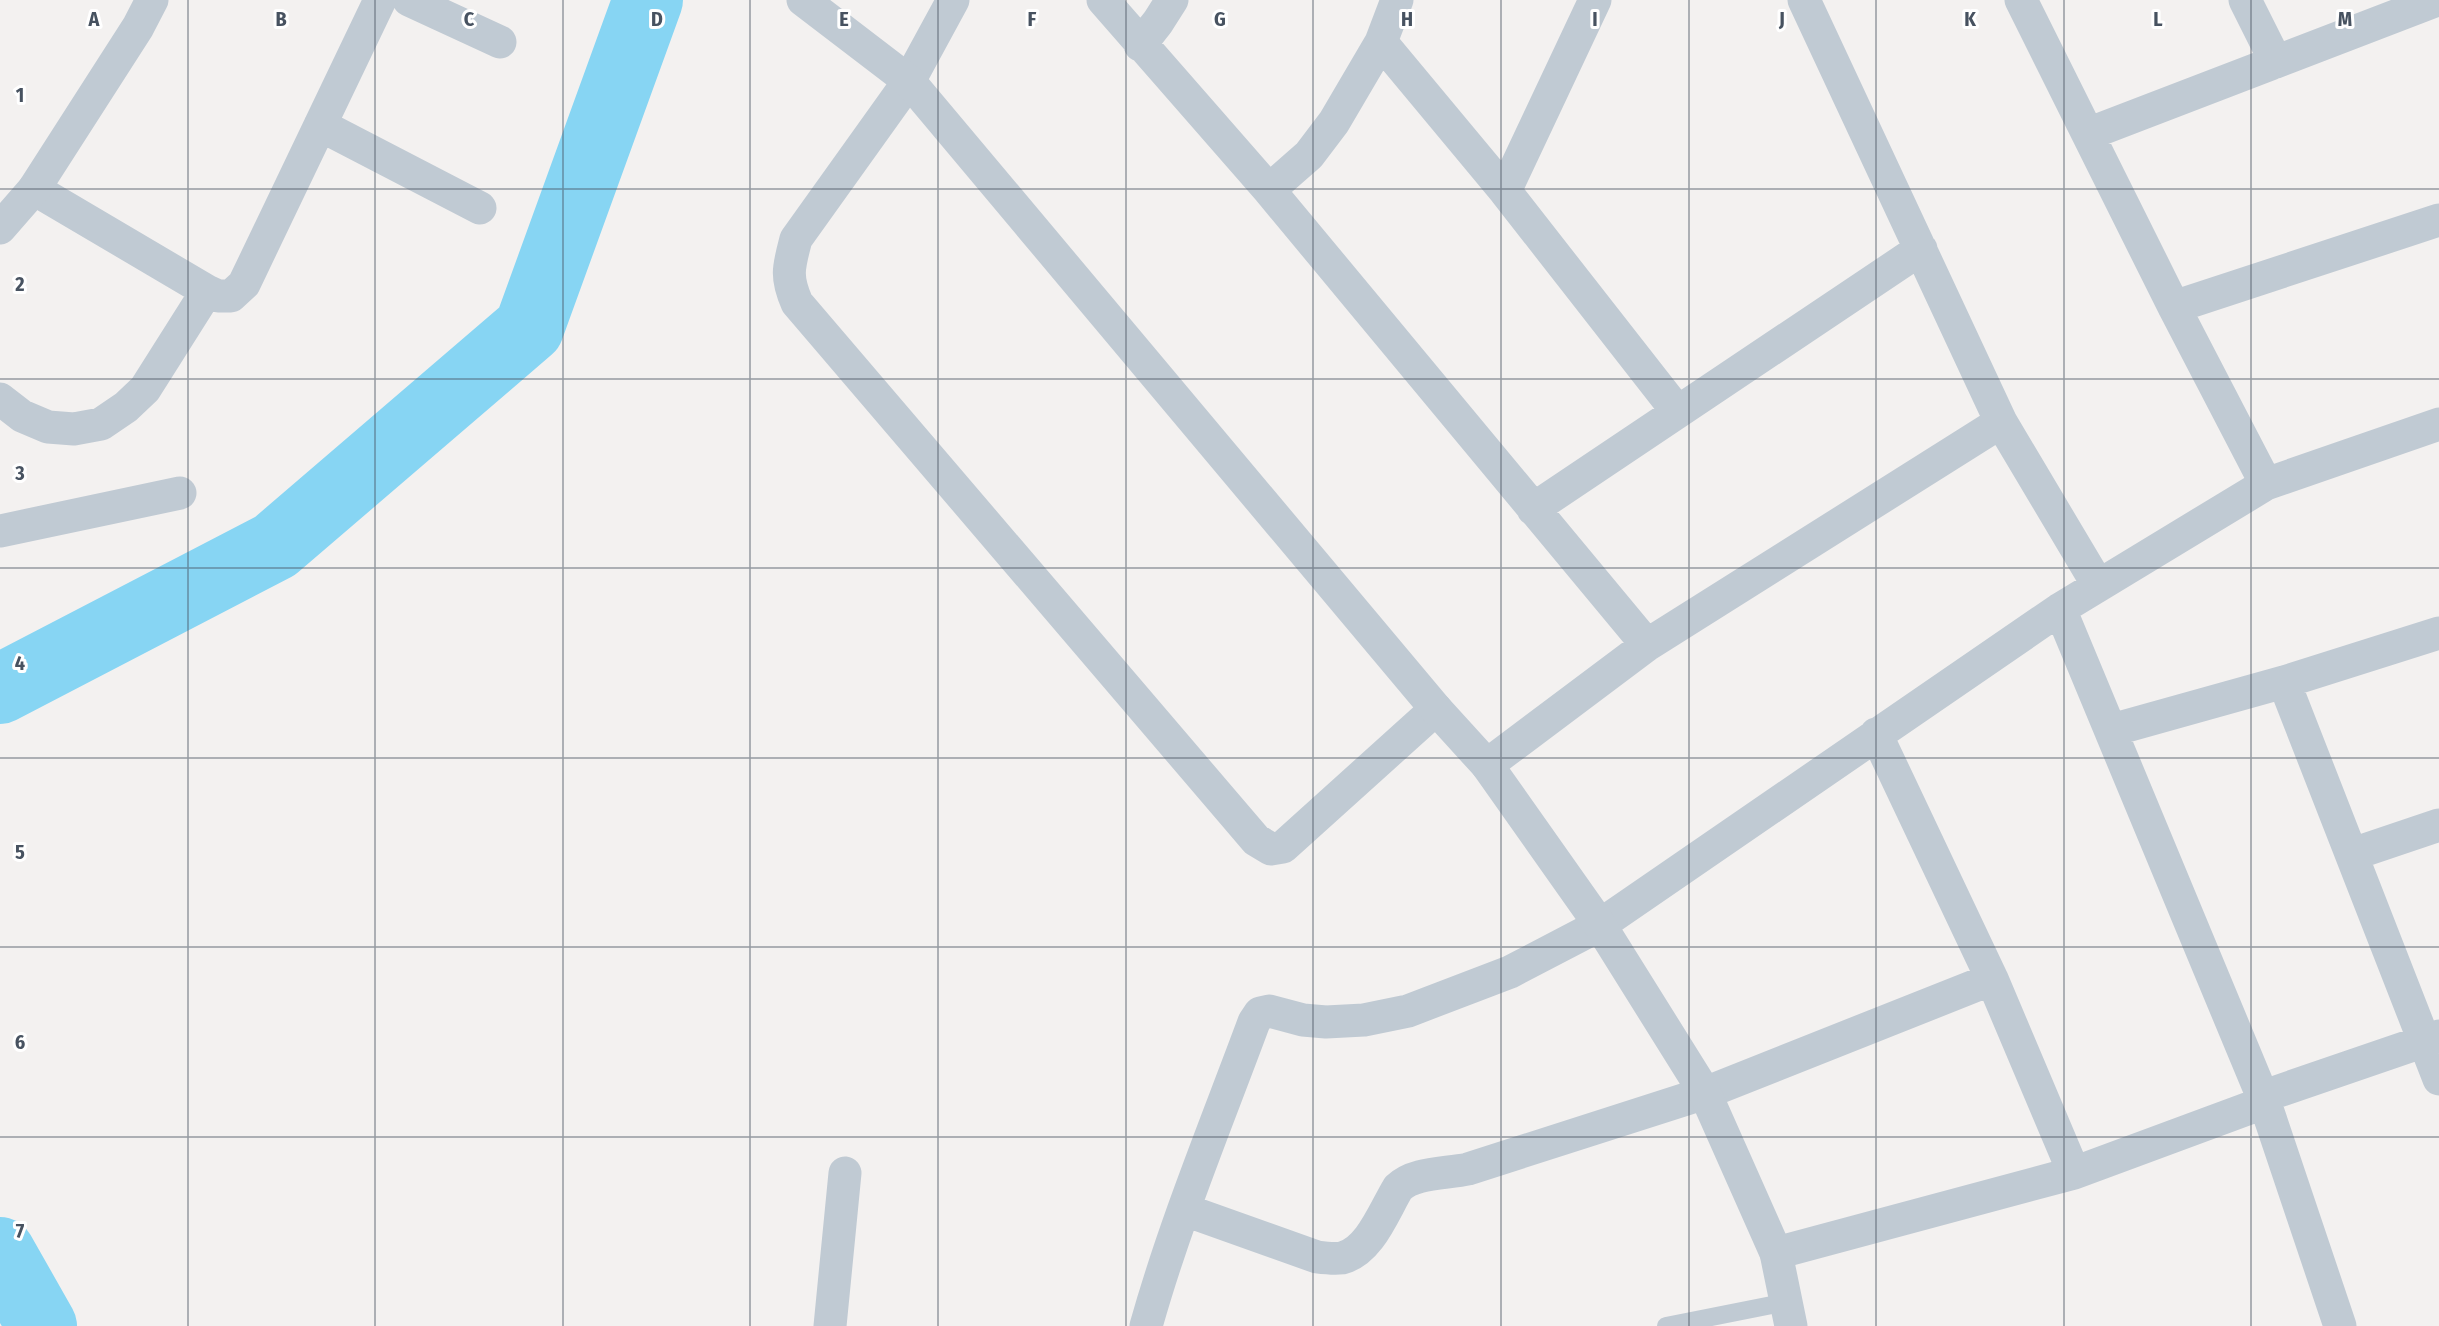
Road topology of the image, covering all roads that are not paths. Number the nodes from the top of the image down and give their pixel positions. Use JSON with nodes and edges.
{"nodes":[{"id":1,"x":152,"y":0,"type":"edge"},
{"id":2,"x":380,"y":0,"type":"edge"},
{"id":3,"x":409,"y":0,"type":"edge"},
{"id":4,"x":803,"y":0,"type":"edge"},
{"id":5,"x":953,"y":0,"type":"edge"},
{"id":6,"x":1103,"y":0,"type":"edge"},
{"id":7,"x":1172,"y":0,"type":"edge"},
{"id":8,"x":1397,"y":0,"type":"edge"},
{"id":9,"x":1594,"y":0,"type":"edge"},
{"id":10,"x":1804,"y":0,"type":"edge"},
{"id":11,"x":2021,"y":0,"type":"edge"},
{"id":12,"x":2245,"y":0,"type":"edge"},
{"id":13,"x":2437,"y":0,"type":"edge"},
{"id":14,"x":500,"y":42,"type":"dead end"},
{"id":15,"x":1381,"y":42,"type":"junction"},
{"id":16,"x":1140,"y":45,"type":"junction"},
{"id":17,"x":2276,"y":62,"type":"junction"},
{"id":18,"x":909,"y":81,"type":"junction"},
{"id":19,"x":320,"y":125,"type":"junction"},
{"id":20,"x":2088,"y":134,"type":"junction"},
{"id":21,"x":34,"y":189,"type":"junction"},
{"id":22,"x":1269,"y":190,"type":"junction"},
{"id":23,"x":1505,"y":191,"type":"junction"},
{"id":24,"x":480,"y":208,"type":"dead end"},
{"id":25,"x":2439,"y":220,"type":"edge"},
{"id":26,"x":0,"y":228,"type":"edge"},
{"id":27,"x":1921,"y":249,"type":"junction"},
{"id":28,"x":207,"y":291,"type":"junction"},
{"id":29,"x":2174,"y":307,"type":"junction"},
{"id":30,"x":0,"y":399,"type":"edge"},
{"id":31,"x":1677,"y":411,"type":"junction"},
{"id":32,"x":2001,"y":422,"type":"junction"},
{"id":33,"x":2439,"y":424,"type":"edge"},
{"id":34,"x":2266,"y":483,"type":"junction"},
{"id":35,"x":180,"y":493,"type":"dead end"},
{"id":36,"x":1533,"y":509,"type":"junction"},
{"id":37,"x":0,"y":531,"type":"edge"},
{"id":38,"x":2098,"y":585,"type":"junction"},
{"id":39,"x":2060,"y":609,"type":"junction"},
{"id":40,"x":2439,"y":633,"type":"edge"},
{"id":41,"x":1647,"y":645,"type":"junction"},
{"id":42,"x":2284,"y":682,"type":"junction"},
{"id":43,"x":1436,"y":709,"type":"junction"},
{"id":44,"x":2112,"y":730,"type":"junction"},
{"id":45,"x":1876,"y":734,"type":"junction"},
{"id":46,"x":1487,"y":765,"type":"junction"},
{"id":47,"x":2439,"y":825,"type":"edge"},
{"id":48,"x":2353,"y":855,"type":"junction"},
{"id":49,"x":1600,"y":925,"type":"junction"},
{"id":50,"x":1992,"y":979,"type":"junction"},
{"id":51,"x":2432,"y":1039,"type":"edge"},
{"id":52,"x":2439,"y":1079,"type":"edge"},
{"id":53,"x":1705,"y":1093,"type":"junction"},
{"id":54,"x":2264,"y":1100,"type":"junction"},
{"id":55,"x":845,"y":1173,"type":"dead end"},
{"id":56,"x":2074,"y":1173,"type":"junction"},
{"id":57,"x":1185,"y":1210,"type":"junction"},
{"id":58,"x":1776,"y":1253,"type":"junction"},
{"id":59,"x":1789,"y":1314,"type":"edge"},
{"id":60,"x":830,"y":1326,"type":"edge"},
{"id":61,"x":1146,"y":1326,"type":"edge"},
{"id":62,"x":1666,"y":1326,"type":"edge"},
{"id":63,"x":2340,"y":1326,"type":"edge"}],
"edges":[{"from":1,"to":21,"type":"street"},
{"from":2,"to":19,"type":"street"},
{"from":3,"to":14,"type":"street"},
{"from":4,"to":18,"type":"street"},
{"from":5,"to":18,"type":"street"},
{"from":6,"to":16,"type":"street"},
{"from":7,"to":16,"type":"street"},
{"from":8,"to":15,"type":"street"},
{"from":9,"to":23,"type":"street"},
{"from":10,"to":27,"type":"street"},
{"from":11,"to":20,"type":"street"},
{"from":12,"to":17,"type":"street"},
{"from":13,"to":17,"type":"street"},
{"from":15,"to":22,"type":"street"},
{"from":15,"to":23,"type":"street"},
{"from":16,"to":22,"type":"street"},
{"from":17,"to":20,"type":"street"},
{"from":18,"to":43,"type":"street"},
{"from":18,"to":43,"type":"street"},
{"from":19,"to":24,"type":"street"},
{"from":19,"to":28,"type":"street"},
{"from":20,"to":29,"type":"street"},
{"from":21,"to":26,"type":"street"},
{"from":21,"to":28,"type":"street"},
{"from":22,"to":36,"type":"street"},
{"from":23,"to":31,"type":"street"},
{"from":25,"to":29,"type":"street"},
{"from":27,"to":31,"type":"street"},
{"from":27,"to":32,"type":"street"},
{"from":28,"to":30,"type":"street"},
{"from":29,"to":34,"type":"street"},
{"from":31,"to":36,"type":"street"},
{"from":32,"to":38,"type":"street"},
{"from":32,"to":41,"type":"street"},
{"from":33,"to":34,"type":"street"},
{"from":34,"to":38,"type":"street"},
{"from":35,"to":37,"type":"street"},
{"from":36,"to":41,"type":"street"},
{"from":38,"to":39,"type":"street"},
{"from":39,"to":44,"type":"street"},
{"from":39,"to":45,"type":"street"},
{"from":40,"to":42,"type":"street"},
{"from":41,"to":46,"type":"street"},
{"from":42,"to":44,"type":"street"},
{"from":42,"to":48,"type":"street"},
{"from":43,"to":46,"type":"street"},
{"from":44,"to":54,"type":"street"},
{"from":45,"to":49,"type":"street"},
{"from":45,"to":50,"type":"street"},
{"from":46,"to":49,"type":"street"},
{"from":47,"to":48,"type":"street"},
{"from":48,"to":51,"type":"street"},
{"from":49,"to":53,"type":"street"},
{"from":49,"to":57,"type":"street"},
{"from":50,"to":53,"type":"street"},
{"from":50,"to":56,"type":"street"},
{"from":51,"to":52,"type":"street"},
{"from":51,"to":54,"type":"street"},
{"from":53,"to":57,"type":"street"},
{"from":53,"to":58,"type":"street"},
{"from":54,"to":56,"type":"street"},
{"from":54,"to":63,"type":"street"},
{"from":55,"to":60,"type":"street"},
{"from":56,"to":58,"type":"street"},
{"from":57,"to":61,"type":"street"},
{"from":58,"to":59,"type":"street"},
{"from":59,"to":62,"type":"lane"}]}
